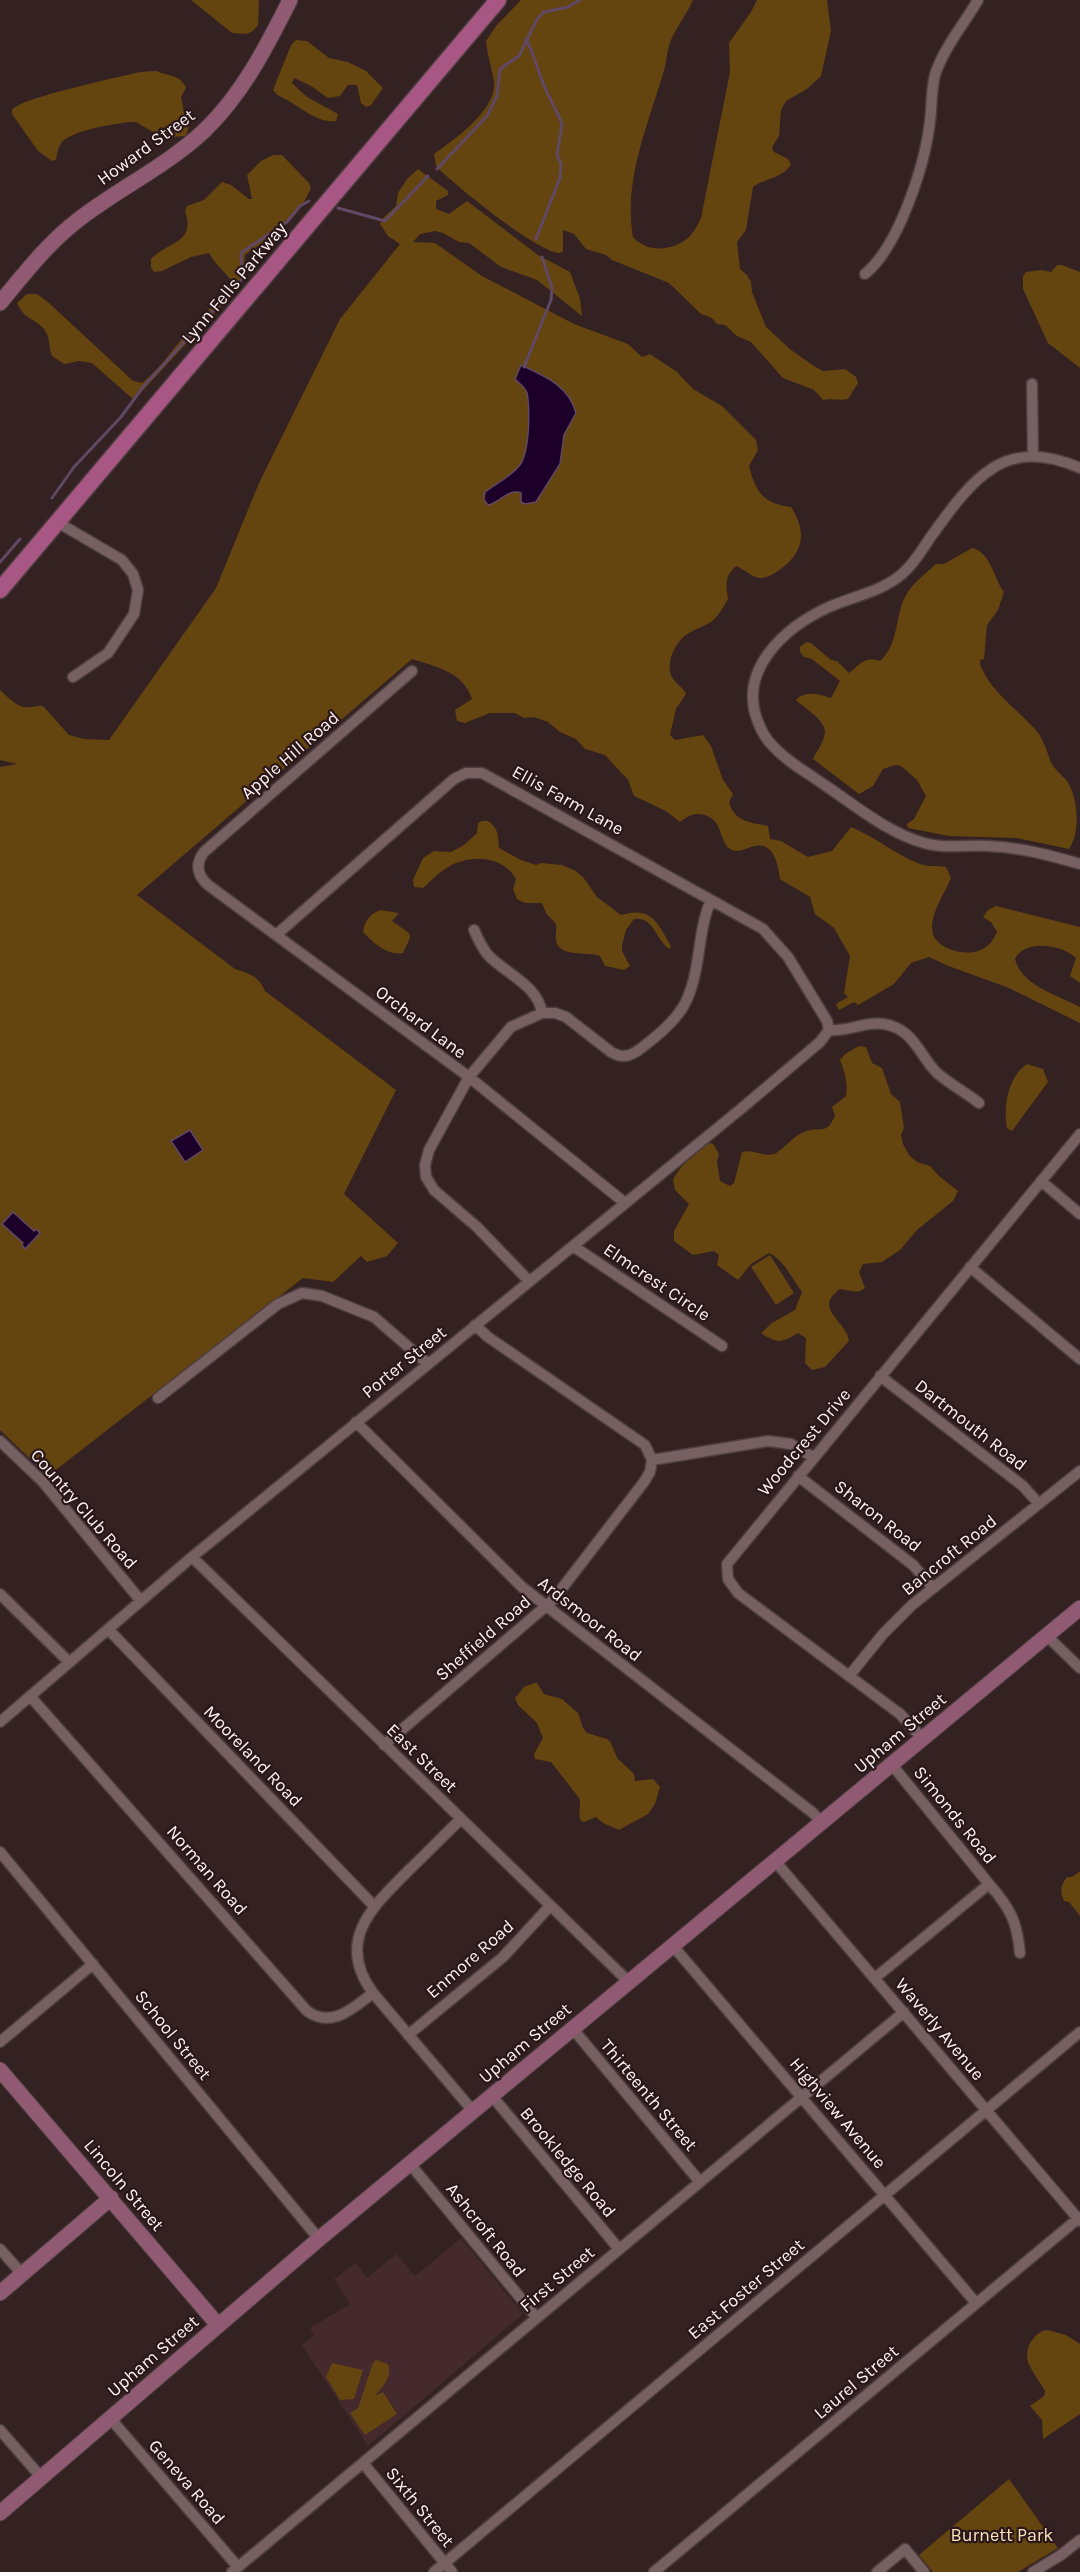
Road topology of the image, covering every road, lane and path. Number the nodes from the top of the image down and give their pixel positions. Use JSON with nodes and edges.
{"nodes":[{"id":1,"x":290,"y":0,"type":"edge"},
{"id":2,"x":498,"y":0,"type":"edge"},
{"id":3,"x":978,"y":0,"type":"edge"},
{"id":4,"x":865,"y":274,"type":"dead end"},
{"id":5,"x":0,"y":303,"type":"edge"},
{"id":6,"x":1032,"y":384,"type":"dead end"},
{"id":7,"x":1033,"y":456,"type":"junction"},
{"id":8,"x":1080,"y":468,"type":"edge"},
{"id":9,"x":57,"y":522,"type":"junction"},
{"id":10,"x":0,"y":590,"type":"edge"},
{"id":11,"x":412,"y":671,"type":"dead end"},
{"id":12,"x":73,"y":677,"type":"dead end"},
{"id":13,"x":1080,"y":864,"type":"edge"},
{"id":14,"x":198,"y":869,"type":"joint"},
{"id":15,"x":711,"y":900,"type":"junction"},
{"id":16,"x":474,"y":930,"type":"dead end"},
{"id":17,"x":276,"y":934,"type":"junction"},
{"id":18,"x":542,"y":1013,"type":"junction"},
{"id":19,"x":829,"y":1030,"type":"junction"},
{"id":20,"x":469,"y":1077,"type":"junction"},
{"id":21,"x":979,"y":1103,"type":"dead end"},
{"id":22,"x":1080,"y":1134,"type":"edge"},
{"id":23,"x":1041,"y":1181,"type":"junction"},
{"id":24,"x":625,"y":1203,"type":"junction"},
{"id":25,"x":1080,"y":1214,"type":"edge"},
{"id":26,"x":573,"y":1246,"type":"junction"},
{"id":27,"x":970,"y":1267,"type":"junction"},
{"id":28,"x":529,"y":1281,"type":"junction"},
{"id":29,"x":475,"y":1325,"type":"junction"},
{"id":30,"x":722,"y":1346,"type":"dead end"},
{"id":31,"x":1080,"y":1359,"type":"edge"},
{"id":32,"x":428,"y":1364,"type":"junction"},
{"id":33,"x":880,"y":1376,"type":"junction"},
{"id":34,"x":158,"y":1398,"type":"dead end"},
{"id":35,"x":356,"y":1422,"type":"junction"},
{"id":36,"x":0,"y":1441,"type":"edge"},
{"id":37,"x":813,"y":1457,"type":"junction"},
{"id":38,"x":652,"y":1460,"type":"junction"},
{"id":39,"x":1080,"y":1471,"type":"edge"},
{"id":40,"x":798,"y":1476,"type":"junction"},
{"id":41,"x":1039,"y":1504,"type":"junction"},
{"id":42,"x":192,"y":1557,"type":"junction"},
{"id":43,"x":933,"y":1588,"type":"junction"},
{"id":44,"x":0,"y":1594,"type":"edge"},
{"id":45,"x":141,"y":1601,"type":"junction"},
{"id":46,"x":546,"y":1606,"type":"junction"},
{"id":47,"x":1080,"y":1608,"type":"edge"},
{"id":48,"x":108,"y":1629,"type":"junction"},
{"id":49,"x":1047,"y":1636,"type":"junction"},
{"id":50,"x":69,"y":1662,"type":"junction"},
{"id":51,"x":1080,"y":1668,"type":"edge"},
{"id":52,"x":849,"y":1676,"type":"junction"},
{"id":53,"x":30,"y":1696,"type":"junction"},
{"id":54,"x":0,"y":1722,"type":"edge"},
{"id":55,"x":923,"y":1739,"type":"junction"},
{"id":56,"x":384,"y":1744,"type":"junction"},
{"id":57,"x":892,"y":1765,"type":"junction"},
{"id":58,"x":461,"y":1819,"type":"junction"},
{"id":59,"x":822,"y":1823,"type":"junction"},
{"id":60,"x":0,"y":1852,"type":"edge"},
{"id":61,"x":776,"y":1861,"type":"junction"},
{"id":62,"x":989,"y":1884,"type":"junction"},
{"id":63,"x":374,"y":1906,"type":"junction"},
{"id":64,"x":550,"y":1906,"type":"junction"},
{"id":65,"x":673,"y":1946,"type":"junction"},
{"id":66,"x":1020,"y":1953,"type":"dead end"},
{"id":67,"x":93,"y":1964,"type":"junction"},
{"id":68,"x":875,"y":1978,"type":"junction"},
{"id":69,"x":629,"y":1982,"type":"junction"},
{"id":70,"x":373,"y":1994,"type":"junction"},
{"id":71,"x":904,"y":2012,"type":"junction"},
{"id":72,"x":573,"y":2029,"type":"junction"},
{"id":73,"x":1080,"y":2032,"type":"edge"},
{"id":74,"x":408,"y":2034,"type":"junction"},
{"id":75,"x":0,"y":2042,"type":"edge"},
{"id":76,"x":0,"y":2070,"type":"edge"},
{"id":77,"x":492,"y":2096,"type":"junction"},
{"id":78,"x":803,"y":2097,"type":"junction"},
{"id":79,"x":987,"y":2110,"type":"junction"},
{"id":80,"x":473,"y":2112,"type":"junction"},
{"id":81,"x":410,"y":2164,"type":"junction"},
{"id":82,"x":700,"y":2182,"type":"junction"},
{"id":83,"x":885,"y":2195,"type":"junction"},
{"id":84,"x":111,"y":2198,"type":"junction"},
{"id":85,"x":1079,"y":2219,"type":"edge"},
{"id":86,"x":319,"y":2239,"type":"junction"},
{"id":87,"x":0,"y":2249,"type":"edge"},
{"id":88,"x":619,"y":2249,"type":"junction"},
{"id":89,"x":22,"y":2274,"type":"junction"},
{"id":90,"x":0,"y":2293,"type":"edge"},
{"id":91,"x":976,"y":2303,"type":"junction"},
{"id":92,"x":537,"y":2318,"type":"junction"},
{"id":93,"x":218,"y":2325,"type":"junction"},
{"id":94,"x":110,"y":2418,"type":"junction"},
{"id":95,"x":0,"y":2430,"type":"edge"},
{"id":96,"x":363,"y":2463,"type":"junction"},
{"id":97,"x":41,"y":2477,"type":"junction"},
{"id":98,"x":0,"y":2512,"type":"edge"},
{"id":99,"x":1080,"y":2540,"type":"edge"},
{"id":100,"x":448,"y":2568,"type":"edge"},
{"id":101,"x":235,"y":2569,"type":"edge"},
{"id":102,"x":434,"y":2572,"type":"edge"},
{"id":103,"x":654,"y":2572,"type":"edge"},
{"id":104,"x":877,"y":2572,"type":"edge"},
{"id":105,"x":924,"y":2572,"type":"edge"},
{"id":106,"x":1033,"y":2572,"type":"edge"}],
"edges":[{"from":1,"to":5,"type":"main road","name":"Howard Street"},
{"from":2,"to":9,"type":"main road","name":"Lynn Fells Parkway"},
{"from":3,"to":4,"type":"street"},
{"from":6,"to":7,"type":"street"},
{"from":7,"to":8,"type":"street"},
{"from":7,"to":13,"type":"street"},
{"from":9,"to":10,"type":"main road","name":"Lynn Fells Parkway"},
{"from":9,"to":12,"type":"street"},
{"from":11,"to":14,"type":"street","name":"Apple Hill Road"},
{"from":14,"to":17,"type":"street","name":"Orchard Lane"},
{"from":15,"to":17,"type":"street","name":"Ellis Farm Lane"},
{"from":15,"to":18,"type":"street"},
{"from":15,"to":19,"type":"street","name":"Ellis Farm Lane"},
{"from":16,"to":18,"type":"street"},
{"from":17,"to":20,"type":"street","name":"Orchard Lane"},
{"from":18,"to":20,"type":"street"},
{"from":19,"to":21,"type":"street"},
{"from":19,"to":24,"type":"street","name":"Porter Street"},
{"from":20,"to":24,"type":"street","name":"Orchard Lane"},
{"from":20,"to":28,"type":"street"},
{"from":22,"to":23,"type":"street","name":"Woodcrest Drive"},
{"from":23,"to":25,"type":"street"},
{"from":23,"to":27,"type":"street","name":"Woodcrest Drive"},
{"from":24,"to":26,"type":"street","name":"Porter Street"},
{"from":26,"to":28,"type":"street","name":"Porter Street"},
{"from":26,"to":30,"type":"street","name":"Elmcrest Circle"},
{"from":27,"to":31,"type":"street"},
{"from":27,"to":33,"type":"street","name":"Woodcrest Drive"},
{"from":28,"to":29,"type":"street","name":"Porter Street"},
{"from":29,"to":32,"type":"street","name":"Porter Street"},
{"from":29,"to":38,"type":"street"},
{"from":32,"to":34,"type":"street"},
{"from":32,"to":35,"type":"street","name":"Porter Street"},
{"from":33,"to":37,"type":"street","name":"Woodcrest Drive"},
{"from":33,"to":41,"type":"street","name":"Dartmouth Road"},
{"from":35,"to":42,"type":"street","name":"Porter Street"},
{"from":35,"to":46,"type":"street","name":"Ardsmoor Road"},
{"from":36,"to":45,"type":"street","name":"Country Club Road"},
{"from":37,"to":38,"type":"street"},
{"from":37,"to":40,"type":"street","name":"Woodcrest Drive"},
{"from":38,"to":46,"type":"street","name":"Sheffield Road"},
{"from":39,"to":41,"type":"street","name":"Bancroft Road"},
{"from":40,"to":43,"type":"street","name":"Sharon Road"},
{"from":40,"to":52,"type":"street","name":"Woodcrest Drive"},
{"from":41,"to":43,"type":"street","name":"Bancroft Road"},
{"from":42,"to":45,"type":"street","name":"Porter Street"},
{"from":42,"to":56,"type":"street","name":"East Street"},
{"from":43,"to":52,"type":"street","name":"Bancroft Road"},
{"from":44,"to":50,"type":"street"},
{"from":45,"to":48,"type":"street","name":"Porter Street"},
{"from":46,"to":56,"type":"street","name":"Sheffield Road"},
{"from":46,"to":59,"type":"street","name":"Ardsmoor Road"},
{"from":47,"to":49,"type":"main road","name":"Upham Street"},
{"from":48,"to":50,"type":"street","name":"Porter Street"},
{"from":48,"to":63,"type":"street","name":"Mooreland Road"},
{"from":49,"to":51,"type":"street"},
{"from":49,"to":55,"type":"main road","name":"Upham Street"},
{"from":50,"to":53,"type":"street","name":"Porter Street"},
{"from":52,"to":55,"type":"street","name":"Woodcrest Drive"},
{"from":53,"to":54,"type":"street","name":"Porter Street"},
{"from":53,"to":70,"type":"street","name":"Norman Road"},
{"from":55,"to":57,"type":"main road","name":"Upham Street"},
{"from":56,"to":58,"type":"street","name":"East Street"},
{"from":57,"to":59,"type":"main road","name":"Upham Street"},
{"from":57,"to":62,"type":"street","name":"Simonds Road"},
{"from":58,"to":63,"type":"street"},
{"from":58,"to":64,"type":"street","name":"East Street"},
{"from":59,"to":61,"type":"main road","name":"Upham Street"},
{"from":60,"to":67,"type":"street","name":"School Street"},
{"from":61,"to":65,"type":"main road","name":"Upham Street"},
{"from":61,"to":68,"type":"street","name":"Waverly Avenue"},
{"from":62,"to":66,"type":"street"},
{"from":62,"to":68,"type":"street","name":"Simonds Road"},
{"from":63,"to":70,"type":"street"},
{"from":64,"to":69,"type":"street","name":"East Street"},
{"from":64,"to":74,"type":"street","name":"Enmore Road"},
{"from":65,"to":69,"type":"main road","name":"Upham Street"},
{"from":65,"to":78,"type":"street","name":"Highview Avenue"},
{"from":67,"to":75,"type":"street"},
{"from":67,"to":86,"type":"street","name":"School Street"},
{"from":68,"to":71,"type":"street","name":"Waverly Avenue"},
{"from":69,"to":72,"type":"main road","name":"Upham Street"},
{"from":70,"to":74,"type":"street"},
{"from":71,"to":78,"type":"street","name":"First Street"},
{"from":71,"to":79,"type":"street","name":"Waverly Avenue"},
{"from":72,"to":77,"type":"main road","name":"Upham Street"},
{"from":72,"to":82,"type":"street","name":"Thirteenth Street"},
{"from":73,"to":79,"type":"street","name":"East Foster Street"},
{"from":74,"to":80,"type":"street"},
{"from":76,"to":84,"type":"main road","name":"Lincoln Street"},
{"from":77,"to":80,"type":"main road","name":"Upham Street"},
{"from":77,"to":88,"type":"street","name":"Brookledge Road"},
{"from":78,"to":82,"type":"street","name":"First Street"},
{"from":78,"to":83,"type":"street","name":"Highview Avenue"},
{"from":79,"to":83,"type":"street","name":"East Foster Street"},
{"from":79,"to":85,"type":"street","name":"Waverly Avenue"},
{"from":80,"to":81,"type":"main road","name":"Upham Street"},
{"from":81,"to":86,"type":"main road","name":"Upham Street"},
{"from":81,"to":92,"type":"street","name":"Ashcroft Road"},
{"from":82,"to":88,"type":"street","name":"First Street"},
{"from":83,"to":91,"type":"street","name":"Highview Avenue"},
{"from":83,"to":100,"type":"street","name":"East Foster Street"},
{"from":84,"to":89,"type":"main road"},
{"from":84,"to":93,"type":"main road","name":"Lincoln Street"},
{"from":85,"to":91,"type":"street","name":"Laurel Street"},
{"from":86,"to":93,"type":"main road","name":"Upham Street"},
{"from":87,"to":89,"type":"street"},
{"from":88,"to":92,"type":"street","name":"First Street"},
{"from":89,"to":90,"type":"main road"},
{"from":91,"to":103,"type":"street","name":"Laurel Street"},
{"from":92,"to":96,"type":"street","name":"First Street"},
{"from":93,"to":94,"type":"main road","name":"Upham Street"},
{"from":94,"to":97,"type":"main road","name":"Upham Street"},
{"from":94,"to":101,"type":"street","name":"Geneva Road"},
{"from":95,"to":97,"type":"street"},
{"from":96,"to":100,"type":"street","name":"Sixth Street"},
{"from":96,"to":101,"type":"street","name":"First Street"},
{"from":97,"to":98,"type":"main road","name":"Upham Street"},
{"from":99,"to":106,"type":"street"},
{"from":100,"to":102,"type":"street","name":"East Foster Street"},
{"from":104,"to":105,"type":"street"}]}
